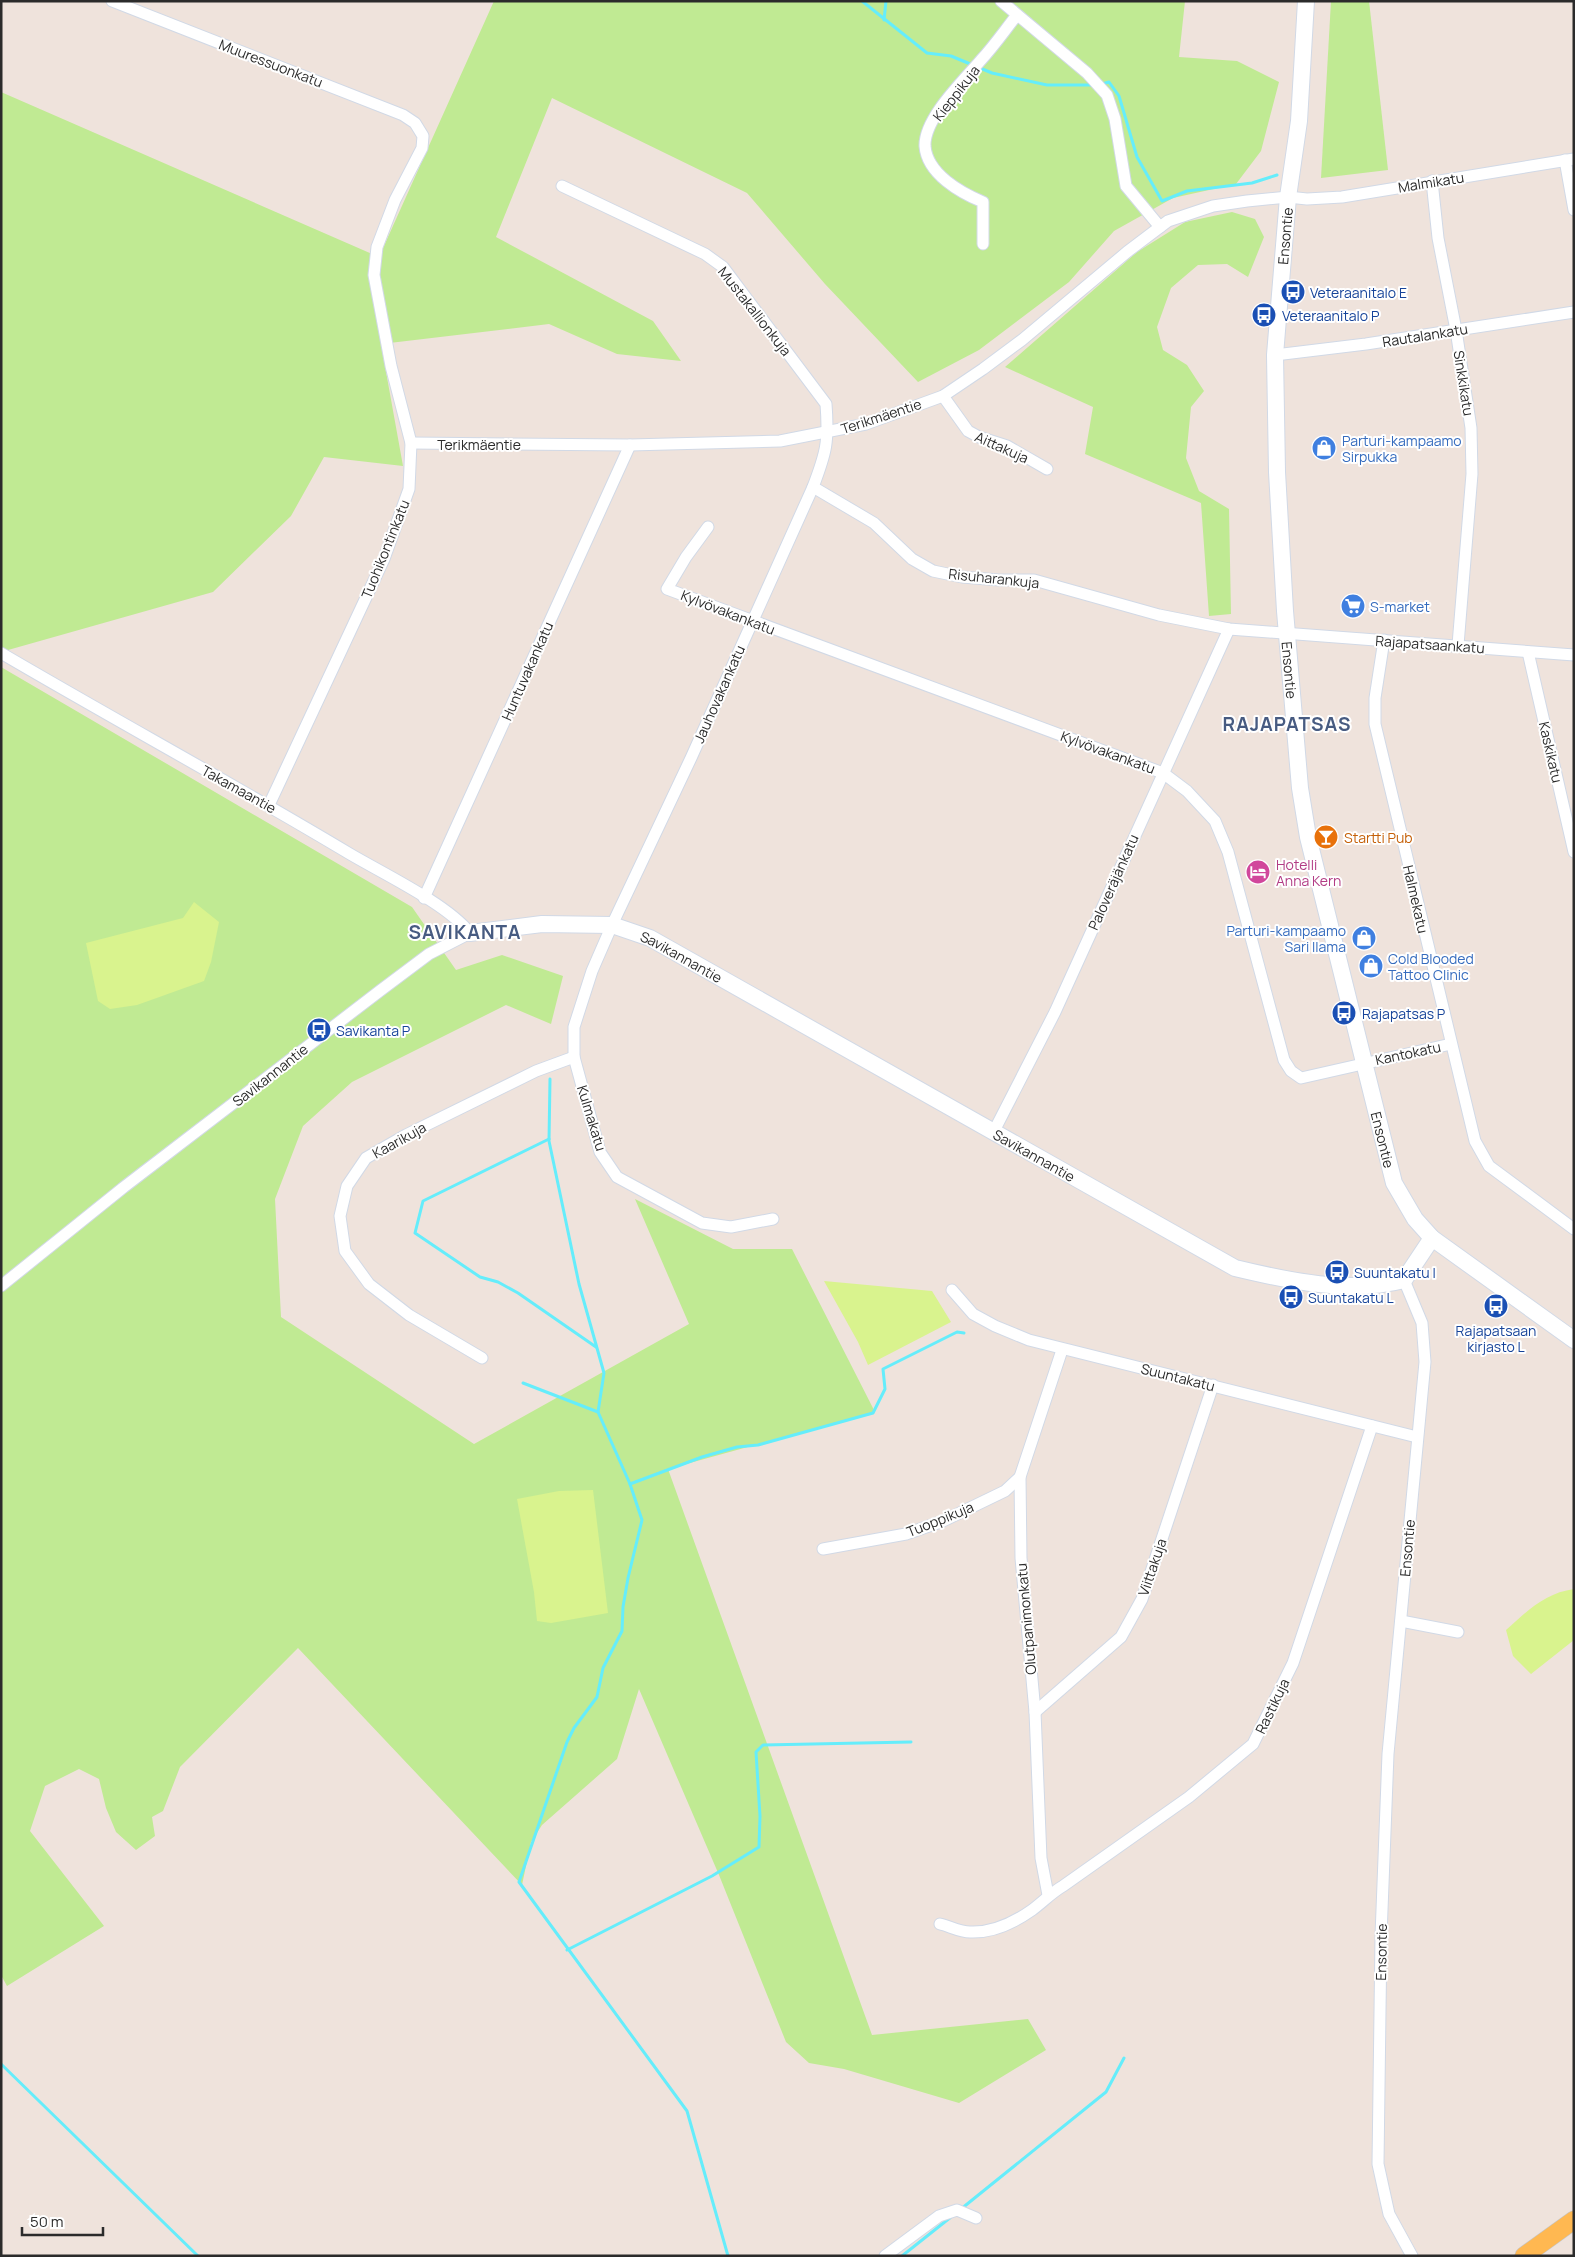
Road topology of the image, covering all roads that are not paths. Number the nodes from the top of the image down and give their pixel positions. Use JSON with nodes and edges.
{"nodes":[{"id":1,"x":112,"y":1,"type":"edge"},
{"id":2,"x":1001,"y":1,"type":"edge"},
{"id":3,"x":1306,"y":1,"type":"edge"},
{"id":4,"x":1017,"y":15,"type":"junction"},
{"id":5,"x":422,"y":136,"type":"joint"},
{"id":6,"x":1570,"y":160,"type":"edge"},
{"id":7,"x":1432,"y":181,"type":"junction"},
{"id":8,"x":562,"y":186,"type":"dead end"},
{"id":9,"x":1288,"y":197,"type":"junction"},
{"id":10,"x":1574,"y":210,"type":"edge"},
{"id":11,"x":1160,"y":227,"type":"junction"},
{"id":12,"x":984,"y":244,"type":"dead end"},
{"id":13,"x":1574,"y":312,"type":"edge"},
{"id":14,"x":1456,"y":330,"type":"junction"},
{"id":15,"x":1275,"y":355,"type":"junction"},
{"id":16,"x":943,"y":396,"type":"junction"},
{"id":17,"x":828,"y":432,"type":"junction"},
{"id":18,"x":411,"y":444,"type":"junction"},
{"id":19,"x":630,"y":445,"type":"junction"},
{"id":20,"x":1047,"y":469,"type":"dead end"},
{"id":21,"x":813,"y":487,"type":"junction"},
{"id":22,"x":708,"y":527,"type":"dead end"},
{"id":23,"x":751,"y":621,"type":"junction"},
{"id":24,"x":1229,"y":629,"type":"junction"},
{"id":25,"x":1287,"y":633,"type":"junction"},
{"id":26,"x":1384,"y":640,"type":"junction"},
{"id":27,"x":1458,"y":646,"type":"junction"},
{"id":28,"x":1528,"y":652,"type":"junction"},
{"id":29,"x":1,"y":653,"type":"edge"},
{"id":30,"x":1574,"y":655,"type":"edge"},
{"id":31,"x":1163,"y":773,"type":"junction"},
{"id":32,"x":268,"y":806,"type":"junction"},
{"id":33,"x":1574,"y":852,"type":"edge"},
{"id":34,"x":424,"y":898,"type":"junction"},
{"id":35,"x":612,"y":925,"type":"junction"},
{"id":36,"x":470,"y":933,"type":"junction"},
{"id":37,"x":1451,"y":1044,"type":"junction"},
{"id":38,"x":574,"y":1057,"type":"junction"},
{"id":39,"x":1365,"y":1062,"type":"junction"},
{"id":40,"x":994,"y":1133,"type":"junction"},
{"id":41,"x":773,"y":1219,"type":"dead end"},
{"id":42,"x":1574,"y":1229,"type":"edge"},
{"id":43,"x":1432,"y":1238,"type":"junction"},
{"id":44,"x":1404,"y":1280,"type":"junction"},
{"id":45,"x":1,"y":1286,"type":"edge"},
{"id":46,"x":952,"y":1290,"type":"dead end"},
{"id":47,"x":1574,"y":1340,"type":"edge"},
{"id":48,"x":1062,"y":1350,"type":"junction"},
{"id":49,"x":482,"y":1358,"type":"dead end"},
{"id":50,"x":1213,"y":1385,"type":"junction"},
{"id":51,"x":1372,"y":1426,"type":"junction"},
{"id":52,"x":1417,"y":1437,"type":"junction"},
{"id":53,"x":1020,"y":1477,"type":"junction"},
{"id":54,"x":823,"y":1548,"type":"dead end"},
{"id":55,"x":1400,"y":1621,"type":"junction"},
{"id":56,"x":1458,"y":1632,"type":"dead end"},
{"id":57,"x":1035,"y":1712,"type":"junction"},
{"id":58,"x":1048,"y":1895,"type":"junction"},
{"id":59,"x":940,"y":1924,"type":"dead end"},
{"id":60,"x":976,"y":2218,"type":"dead end"},
{"id":61,"x":1574,"y":2220,"type":"edge"},
{"id":62,"x":885,"y":2256,"type":"edge"},
{"id":63,"x":1412,"y":2256,"type":"edge"},
{"id":64,"x":1524,"y":2256,"type":"edge"}],
"edges":[{"from":1,"to":5,"type":"street","name":"Muuressuonkatu"},
{"from":2,"to":4,"type":"street"},
{"from":3,"to":9,"type":"street","name":"Ensontie"},
{"from":4,"to":11,"type":"street"},
{"from":4,"to":12,"type":"street","name":"Kieppikuja"},
{"from":5,"to":18,"type":"street","name":"Tuohikontinkatu"},
{"from":6,"to":7,"type":"street","name":"Malmikatu"},
{"from":6,"to":10,"type":"street"},
{"from":7,"to":9,"type":"street","name":"Malmikatu"},
{"from":7,"to":14,"type":"street","name":"Sinkkikatu"},
{"from":8,"to":17,"type":"street","name":"Mustakallionkuja"},
{"from":9,"to":11,"type":"street","name":"Terikmäentie"},
{"from":9,"to":15,"type":"street","name":"Ensontie"},
{"from":11,"to":16,"type":"street","name":"Terikmäentie"},
{"from":13,"to":14,"type":"street","name":"Rautalankatu"},
{"from":14,"to":15,"type":"street","name":"Rautalankatu"},
{"from":14,"to":27,"type":"street","name":"Sinkkikatu"},
{"from":15,"to":25,"type":"street","name":"Ensontie"},
{"from":16,"to":17,"type":"street","name":"Terikmäentie"},
{"from":16,"to":20,"type":"street","name":"Aittakuja"},
{"from":17,"to":19,"type":"street","name":"Terikmäentie"},
{"from":17,"to":21,"type":"street","name":"Jauhovakankatu"},
{"from":18,"to":19,"type":"street","name":"Terikmäentie"},
{"from":18,"to":32,"type":"street","name":"Tuohikontinkatu"},
{"from":19,"to":34,"type":"street","name":"Huntuvakankatu"},
{"from":21,"to":23,"type":"street","name":"Jauhovakankatu"},
{"from":21,"to":24,"type":"street","name":"Risuharankuja"},
{"from":22,"to":23,"type":"street","name":"Kylvövakankatu"},
{"from":23,"to":31,"type":"street","name":"Kylvövakankatu"},
{"from":23,"to":35,"type":"street","name":"Jauhovakankatu"},
{"from":24,"to":25,"type":"street","name":"Risuharankuja"},
{"from":24,"to":31,"type":"street","name":"Paloveräjänkatu"},
{"from":25,"to":26,"type":"street","name":"Rajapatsaankatu"},
{"from":25,"to":39,"type":"street","name":"Ensontie"},
{"from":26,"to":27,"type":"street","name":"Rajapatsaankatu"},
{"from":26,"to":37,"type":"street","name":"Halmekatu"},
{"from":27,"to":28,"type":"street","name":"Rajapatsaankatu"},
{"from":28,"to":30,"type":"street","name":"Rajapatsaankatu"},
{"from":28,"to":33,"type":"street","name":"Kaskikatu"},
{"from":29,"to":32,"type":"street","name":"Takamaantie"},
{"from":31,"to":39,"type":"street","name":"Kylvövakankatu"},
{"from":31,"to":40,"type":"street","name":"Paloveräjänkatu"},
{"from":32,"to":34,"type":"street","name":"Takamaantie"},
{"from":34,"to":36,"type":"street","name":"Takamaantie"},
{"from":35,"to":36,"type":"street","name":"Savikannantie"},
{"from":35,"to":38,"type":"street","name":"Kulmakatu"},
{"from":35,"to":40,"type":"street","name":"Savikannantie"},
{"from":36,"to":45,"type":"street","name":"Savikannantie"},
{"from":37,"to":39,"type":"street","name":"Kantokatu"},
{"from":37,"to":42,"type":"street","name":"Halmekatu"},
{"from":38,"to":41,"type":"street","name":"Kulmakatu"},
{"from":38,"to":49,"type":"street","name":"Kaarikuja"},
{"from":39,"to":43,"type":"street","name":"Ensontie"},
{"from":40,"to":44,"type":"street","name":"Savikannantie"},
{"from":43,"to":44,"type":"street"},
{"from":43,"to":47,"type":"street","name":"Ensontie"},
{"from":44,"to":52,"type":"street","name":"Ensontie"},
{"from":46,"to":48,"type":"street","name":"Suuntakatu"},
{"from":48,"to":50,"type":"street","name":"Suuntakatu"},
{"from":48,"to":53,"type":"street","name":"Olutpanimonkatu"},
{"from":50,"to":51,"type":"street","name":"Suuntakatu"},
{"from":50,"to":57,"type":"street","name":"Viittakuja"},
{"from":51,"to":52,"type":"street","name":"Suuntakatu"},
{"from":51,"to":58,"type":"street","name":"Rastikuja"},
{"from":52,"to":55,"type":"street","name":"Ensontie"},
{"from":53,"to":54,"type":"street","name":"Tuoppikuja"},
{"from":53,"to":57,"type":"street","name":"Olutpanimonkatu"},
{"from":55,"to":56,"type":"street"},
{"from":55,"to":63,"type":"street","name":"Ensontie"},
{"from":57,"to":58,"type":"street","name":"Olutpanimonkatu"},
{"from":58,"to":59,"type":"street","name":"Rastikuja"},
{"from":60,"to":62,"type":"street"},
{"from":61,"to":64,"type":"main road"}]}
